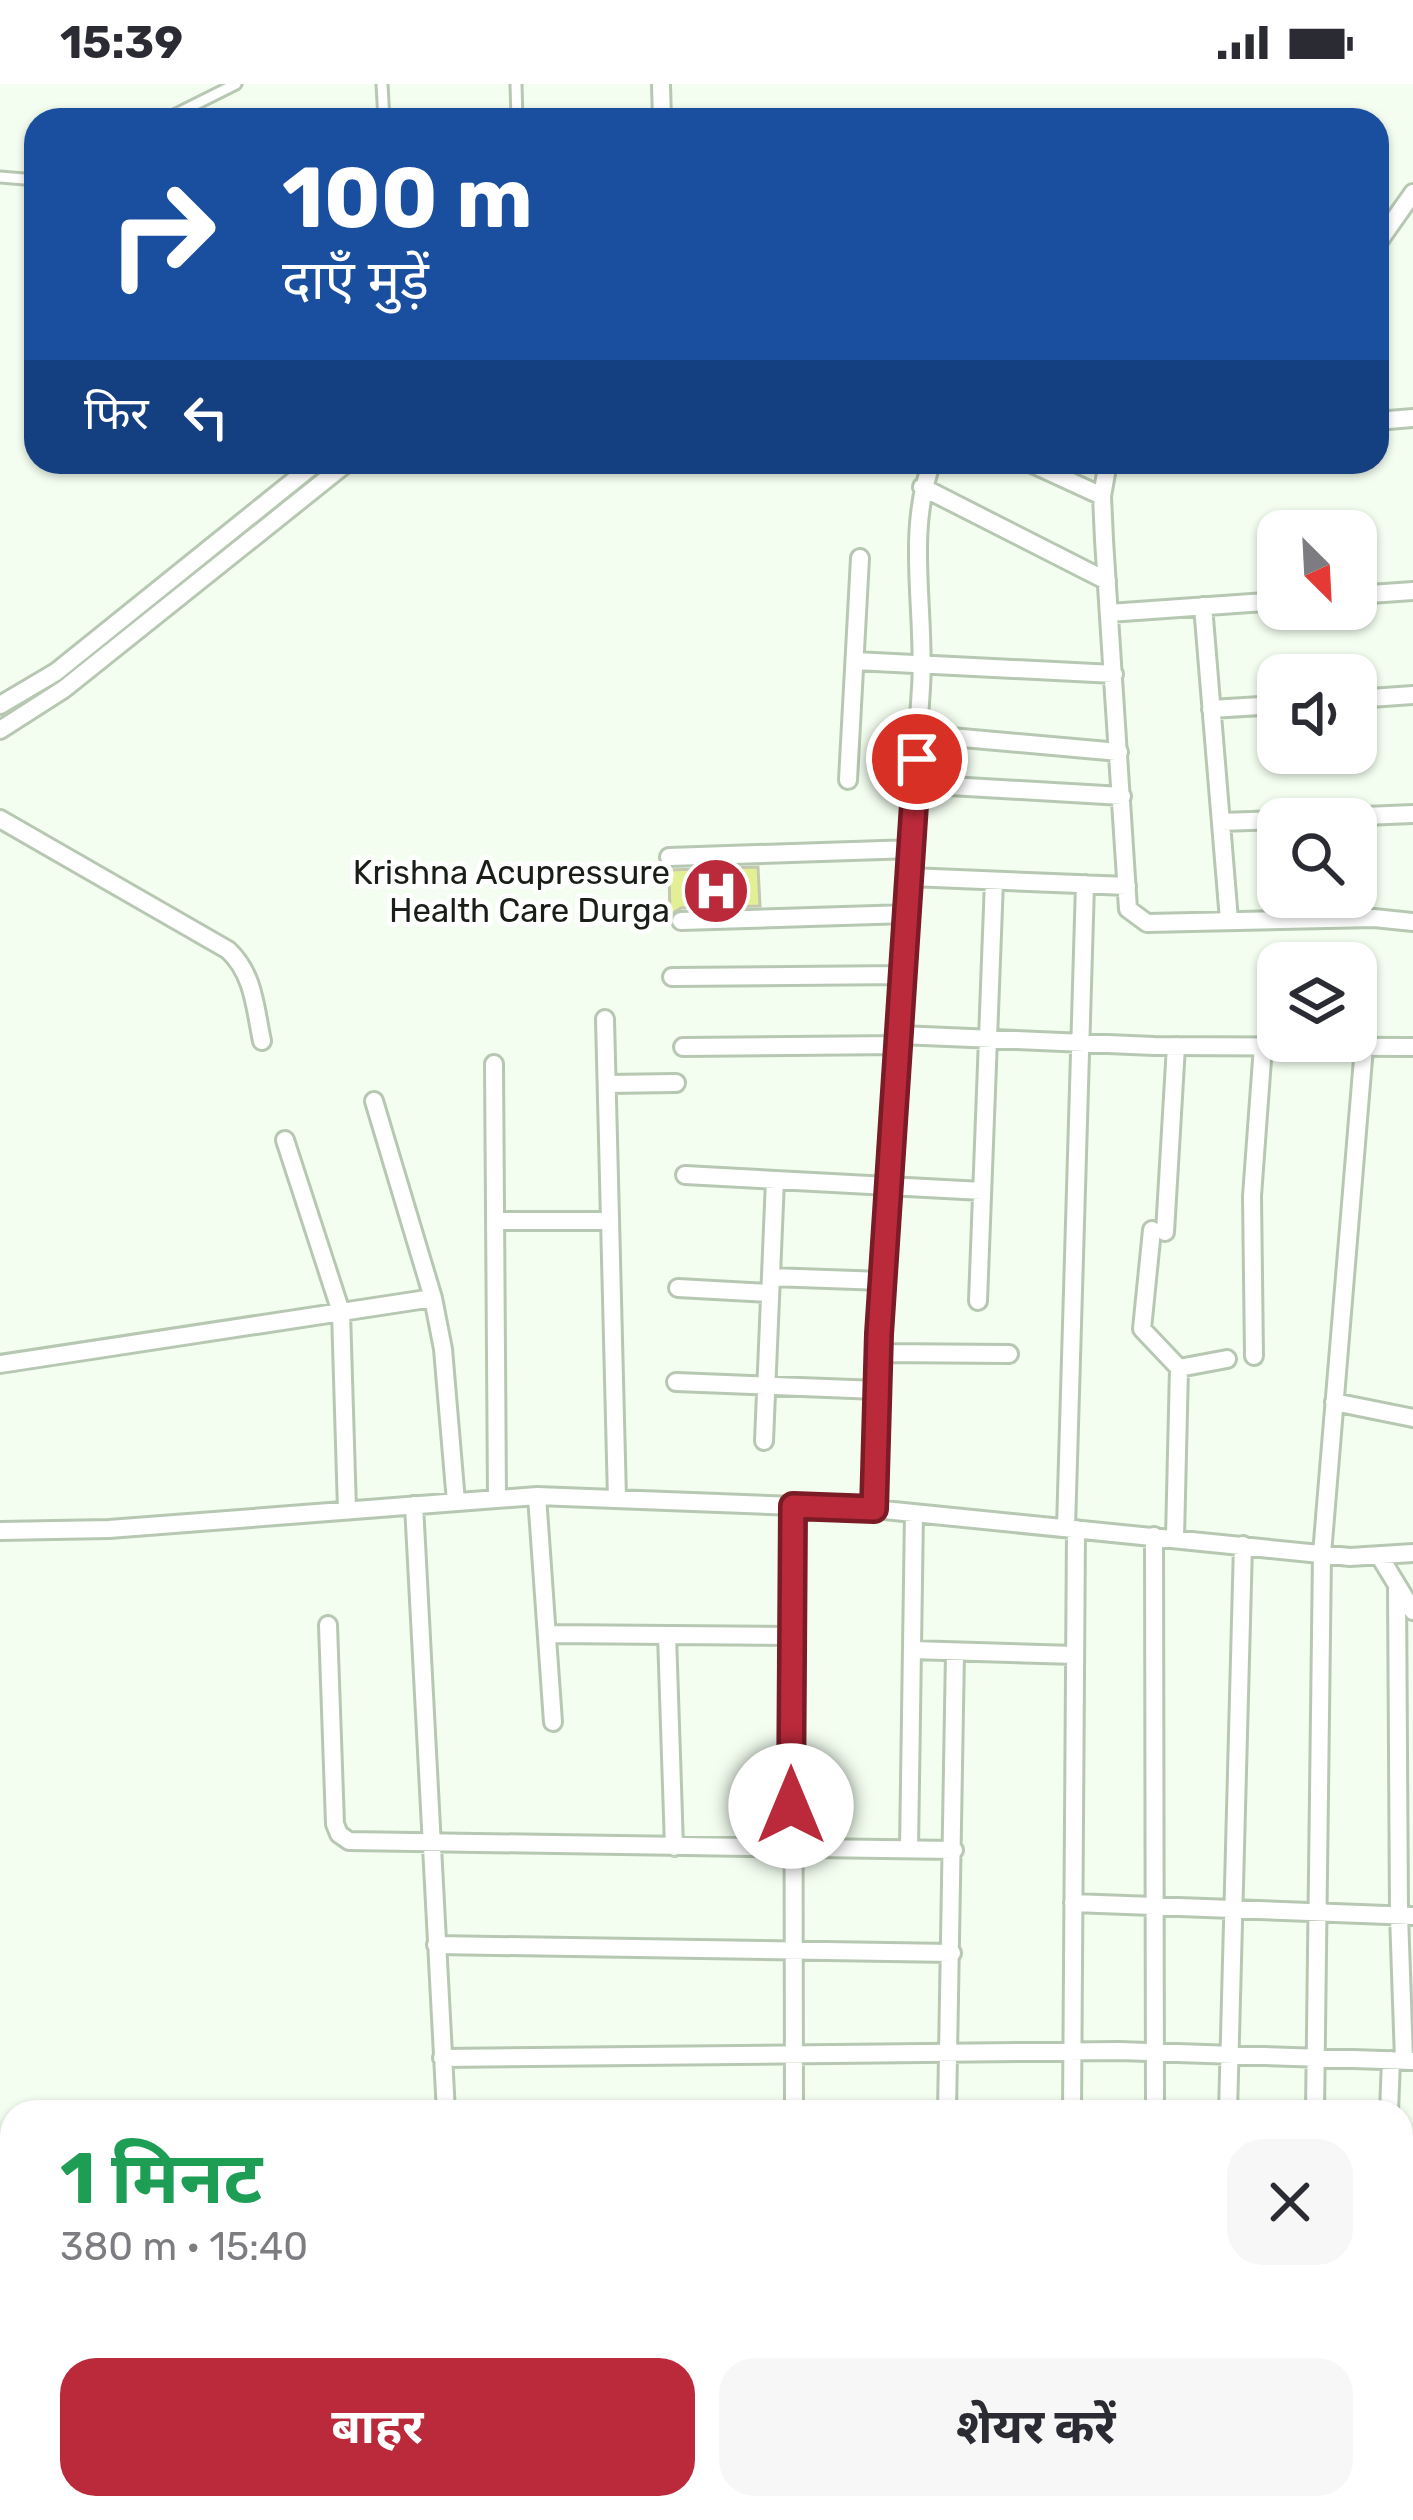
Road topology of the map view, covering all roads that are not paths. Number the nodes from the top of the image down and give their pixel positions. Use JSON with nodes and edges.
{"nodes":[{"id":1,"x":236,"y":84,"type":"edge"},
{"id":2,"x":188,"y":108,"type":"edge"},
{"id":3,"x":1413,"y":194,"type":"edge"},
{"id":4,"x":1389,"y":227,"type":"edge"},
{"id":5,"x":302,"y":474,"type":"edge"},
{"id":6,"x":333,"y":474,"type":"edge"},
{"id":7,"x":927,"y":474,"type":"edge"},
{"id":8,"x":1054,"y":474,"type":"edge"},
{"id":9,"x":1106,"y":474,"type":"edge"},
{"id":10,"x":922,"y":487,"type":"junction"},
{"id":11,"x":1102,"y":496,"type":"junction"},
{"id":12,"x":860,"y":558,"type":"dead end"},
{"id":13,"x":1107,"y":581,"type":"junction"},
{"id":14,"x":1413,"y":591,"type":"edge"},
{"id":15,"x":1377,"y":594,"type":"edge"},
{"id":16,"x":1257,"y":602,"type":"edge"},
{"id":17,"x":1203,"y":606,"type":"junction"},
{"id":18,"x":1109,"y":613,"type":"junction"},
{"id":19,"x":855,"y":661,"type":"junction"},
{"id":20,"x":923,"y":664,"type":"junction"},
{"id":21,"x":1114,"y":674,"type":"junction"},
{"id":22,"x":1413,"y":695,"type":"edge"},
{"id":23,"x":1377,"y":698,"type":"edge"},
{"id":24,"x":0,"y":705,"type":"edge"},
{"id":25,"x":1257,"y":707,"type":"edge"},
{"id":26,"x":1211,"y":710,"type":"junction"},
{"id":27,"x":0,"y":730,"type":"edge"},
{"id":28,"x":918,"y":734,"type":"junction"},
{"id":29,"x":1120,"y":752,"type":"junction"},
{"id":30,"x":848,"y":780,"type":"dead end"},
{"id":31,"x":916,"y":784,"type":"junction"},
{"id":32,"x":1122,"y":796,"type":"junction"},
{"id":33,"x":1413,"y":814,"type":"edge"},
{"id":34,"x":1377,"y":815,"type":"edge"},
{"id":35,"x":0,"y":819,"type":"edge"},
{"id":36,"x":1257,"y":821,"type":"edge"},
{"id":37,"x":1221,"y":822,"type":"junction"},
{"id":38,"x":912,"y":849,"type":"junction"},
{"id":39,"x":669,"y":857,"type":"dead end"},
{"id":40,"x":910,"y":877,"type":"junction"},
{"id":41,"x":994,"y":880,"type":"junction"},
{"id":42,"x":1085,"y":884,"type":"junction"},
{"id":43,"x":1127,"y":886,"type":"junction"},
{"id":44,"x":908,"y":914,"type":"junction"},
{"id":45,"x":1229,"y":920,"type":"junction"},
{"id":46,"x":681,"y":921,"type":"dead end"},
{"id":47,"x":1413,"y":922,"type":"edge"},
{"id":48,"x":904,"y":975,"type":"junction"},
{"id":49,"x":672,"y":977,"type":"dead end"},
{"id":50,"x":605,"y":1019,"type":"dead end"},
{"id":51,"x":987,"y":1039,"type":"junction"},
{"id":52,"x":900,"y":1040,"type":"junction"},
{"id":53,"x":262,"y":1041,"type":"dead end"},
{"id":54,"x":1082,"y":1043,"type":"junction"},
{"id":55,"x":1176,"y":1046,"type":"junction"},
{"id":56,"x":1257,"y":1046,"type":"edge"},
{"id":57,"x":683,"y":1047,"type":"dead end"},
{"id":58,"x":1377,"y":1047,"type":"edge"},
{"id":59,"x":1413,"y":1047,"type":"edge"},
{"id":60,"x":1262,"y":1062,"type":"edge"},
{"id":61,"x":1363,"y":1062,"type":"edge"},
{"id":62,"x":494,"y":1064,"type":"dead end"},
{"id":63,"x":676,"y":1083,"type":"dead end"},
{"id":64,"x":607,"y":1084,"type":"junction"},
{"id":65,"x":374,"y":1102,"type":"dead end"},
{"id":66,"x":285,"y":1140,"type":"dead end"},
{"id":67,"x":686,"y":1175,"type":"dead end"},
{"id":68,"x":776,"y":1180,"type":"junction"},
{"id":69,"x":890,"y":1186,"type":"junction"},
{"id":70,"x":982,"y":1191,"type":"junction"},
{"id":71,"x":495,"y":1221,"type":"junction"},
{"id":72,"x":610,"y":1221,"type":"junction"},
{"id":73,"x":883,"y":1281,"type":"junction"},
{"id":74,"x":771,"y":1285,"type":"junction"},
{"id":75,"x":678,"y":1288,"type":"dead end"},
{"id":76,"x":433,"y":1298,"type":"junction"},
{"id":77,"x":978,"y":1301,"type":"dead end"},
{"id":78,"x":341,"y":1312,"type":"junction"},
{"id":79,"x":879,"y":1353,"type":"junction"},
{"id":80,"x":1009,"y":1354,"type":"dead end"},
{"id":81,"x":1254,"y":1356,"type":"dead end"},
{"id":82,"x":1227,"y":1359,"type":"dead end"},
{"id":83,"x":0,"y":1364,"type":"edge"},
{"id":84,"x":1179,"y":1368,"type":"junction"},
{"id":85,"x":676,"y":1382,"type":"dead end"},
{"id":86,"x":766,"y":1385,"type":"junction"},
{"id":87,"x":878,"y":1390,"type":"junction"},
{"id":88,"x":1334,"y":1402,"type":"junction"},
{"id":89,"x":1413,"y":1418,"type":"edge"},
{"id":90,"x":764,"y":1441,"type":"dead end"},
{"id":91,"x":537,"y":1496,"type":"junction"},
{"id":92,"x":497,"y":1499,"type":"junction"},
{"id":93,"x":617,"y":1499,"type":"junction"},
{"id":94,"x":456,"y":1502,"type":"junction"},
{"id":95,"x":414,"y":1505,"type":"junction"},
{"id":96,"x":793,"y":1506,"type":"junction"},
{"id":97,"x":874,"y":1509,"type":"junction"},
{"id":98,"x":347,"y":1510,"type":"junction"},
{"id":99,"x":914,"y":1513,"type":"junction"},
{"id":100,"x":1071,"y":1528,"type":"junction"},
{"id":101,"x":0,"y":1531,"type":"edge"},
{"id":102,"x":1154,"y":1536,"type":"junction"},
{"id":103,"x":1175,"y":1538,"type":"junction"},
{"id":104,"x":1243,"y":1545,"type":"junction"},
{"id":105,"x":1413,"y":1553,"type":"edge"},
{"id":106,"x":1322,"y":1554,"type":"junction"},
{"id":107,"x":1381,"y":1557,"type":"junction"},
{"id":108,"x":1397,"y":1585,"type":"junction"},
{"id":109,"x":1413,"y":1611,"type":"edge"},
{"id":110,"x":328,"y":1624,"type":"dead end"},
{"id":111,"x":547,"y":1634,"type":"junction"},
{"id":112,"x":667,"y":1635,"type":"junction"},
{"id":113,"x":792,"y":1636,"type":"junction"},
{"id":114,"x":912,"y":1650,"type":"junction"},
{"id":115,"x":955,"y":1652,"type":"junction"},
{"id":116,"x":1075,"y":1655,"type":"junction"},
{"id":117,"x":553,"y":1722,"type":"dead end"},
{"id":118,"x":431,"y":1844,"type":"junction"},
{"id":119,"x":674,"y":1847,"type":"junction"},
{"id":120,"x":791,"y":1848,"type":"junction"},
{"id":121,"x":909,"y":1850,"type":"junction"},
{"id":122,"x":954,"y":1850,"type":"junction"},
{"id":123,"x":1073,"y":1904,"type":"junction"},
{"id":124,"x":1152,"y":1906,"type":"junction"},
{"id":125,"x":1232,"y":1908,"type":"junction"},
{"id":126,"x":1316,"y":1912,"type":"junction"},
{"id":127,"x":1406,"y":1915,"type":"edge"},
{"id":128,"x":436,"y":1945,"type":"junction"},
{"id":129,"x":792,"y":1952,"type":"junction"},
{"id":130,"x":952,"y":1953,"type":"junction"},
{"id":131,"x":1157,"y":2052,"type":"junction"},
{"id":132,"x":1073,"y":2053,"type":"junction"},
{"id":133,"x":793,"y":2054,"type":"junction"},
{"id":134,"x":1228,"y":2055,"type":"junction"},
{"id":135,"x":949,"y":2056,"type":"junction"},
{"id":136,"x":442,"y":2058,"type":"junction"},
{"id":137,"x":1316,"y":2058,"type":"junction"},
{"id":138,"x":1403,"y":2060,"type":"edge"},
{"id":139,"x":445,"y":2100,"type":"edge"},
{"id":140,"x":794,"y":2100,"type":"edge"},
{"id":141,"x":947,"y":2100,"type":"edge"},
{"id":142,"x":1072,"y":2100,"type":"edge"},
{"id":143,"x":1155,"y":2100,"type":"edge"},
{"id":144,"x":1228,"y":2100,"type":"edge"},
{"id":145,"x":1315,"y":2100,"type":"edge"},
{"id":146,"x":1392,"y":2100,"type":"edge"}],
"edges":[{"from":1,"to":2,"type":"lane"},
{"from":3,"to":4,"type":"street"},
{"from":5,"to":24,"type":"street"},
{"from":6,"to":27,"type":"street"},
{"from":7,"to":10,"type":"street"},
{"from":8,"to":11,"type":"street"},
{"from":9,"to":11,"type":"street"},
{"from":10,"to":13,"type":"street"},
{"from":10,"to":20,"type":"street"},
{"from":11,"to":13,"type":"street"},
{"from":12,"to":19,"type":"street"},
{"from":13,"to":18,"type":"street"},
{"from":14,"to":15,"type":"street"},
{"from":16,"to":17,"type":"street"},
{"from":17,"to":18,"type":"street"},
{"from":17,"to":26,"type":"street"},
{"from":18,"to":21,"type":"street"},
{"from":19,"to":20,"type":"street"},
{"from":19,"to":30,"type":"street"},
{"from":20,"to":21,"type":"street"},
{"from":20,"to":28,"type":"street"},
{"from":21,"to":29,"type":"street"},
{"from":22,"to":23,"type":"street"},
{"from":25,"to":26,"type":"street"},
{"from":26,"to":37,"type":"street"},
{"from":28,"to":29,"type":"street"},
{"from":28,"to":31,"type":"street"},
{"from":29,"to":32,"type":"street"},
{"from":31,"to":32,"type":"street"},
{"from":31,"to":38,"type":"street"},
{"from":32,"to":43,"type":"street"},
{"from":33,"to":34,"type":"street"},
{"from":35,"to":53,"type":"street"},
{"from":36,"to":37,"type":"street"},
{"from":37,"to":45,"type":"street"},
{"from":38,"to":39,"type":"street"},
{"from":38,"to":40,"type":"street"},
{"from":40,"to":41,"type":"street"},
{"from":40,"to":44,"type":"street"},
{"from":41,"to":42,"type":"street"},
{"from":41,"to":51,"type":"street"},
{"from":42,"to":43,"type":"street"},
{"from":42,"to":54,"type":"street"},
{"from":43,"to":45,"type":"street"},
{"from":44,"to":46,"type":"street"},
{"from":44,"to":48,"type":"street"},
{"from":45,"to":47,"type":"street"},
{"from":48,"to":49,"type":"street"},
{"from":48,"to":52,"type":"street"},
{"from":50,"to":64,"type":"street"},
{"from":51,"to":52,"type":"street"},
{"from":51,"to":54,"type":"street"},
{"from":51,"to":70,"type":"street"},
{"from":52,"to":57,"type":"street"},
{"from":52,"to":69,"type":"street"},
{"from":54,"to":55,"type":"street"},
{"from":54,"to":100,"type":"street"},
{"from":55,"to":56,"type":"street"},
{"from":55,"to":84,"type":"street"},
{"from":58,"to":59,"type":"street"},
{"from":60,"to":81,"type":"street"},
{"from":61,"to":88,"type":"street"},
{"from":62,"to":71,"type":"street"},
{"from":63,"to":64,"type":"street"},
{"from":64,"to":72,"type":"street"},
{"from":65,"to":76,"type":"street"},
{"from":66,"to":78,"type":"street"},
{"from":67,"to":68,"type":"street"},
{"from":68,"to":69,"type":"street"},
{"from":68,"to":74,"type":"street"},
{"from":69,"to":70,"type":"street"},
{"from":69,"to":73,"type":"street"},
{"from":70,"to":77,"type":"street"},
{"from":71,"to":72,"type":"street"},
{"from":71,"to":92,"type":"street"},
{"from":72,"to":93,"type":"street"},
{"from":73,"to":74,"type":"street"},
{"from":73,"to":79,"type":"street"},
{"from":74,"to":75,"type":"street"},
{"from":74,"to":86,"type":"street"},
{"from":76,"to":78,"type":"street"},
{"from":76,"to":94,"type":"street"},
{"from":78,"to":83,"type":"street"},
{"from":78,"to":98,"type":"street"},
{"from":79,"to":80,"type":"street"},
{"from":79,"to":87,"type":"street"},
{"from":82,"to":84,"type":"street"},
{"from":84,"to":103,"type":"street"},
{"from":85,"to":86,"type":"street"},
{"from":86,"to":87,"type":"street"},
{"from":86,"to":90,"type":"street"},
{"from":87,"to":97,"type":"street"},
{"from":88,"to":89,"type":"street"},
{"from":88,"to":106,"type":"street"},
{"from":91,"to":92,"type":"street"},
{"from":91,"to":93,"type":"street"},
{"from":91,"to":111,"type":"street"},
{"from":92,"to":94,"type":"street"},
{"from":93,"to":96,"type":"street"},
{"from":94,"to":95,"type":"street"},
{"from":95,"to":98,"type":"street"},
{"from":95,"to":118,"type":"street"},
{"from":96,"to":97,"type":"street"},
{"from":96,"to":113,"type":"street"},
{"from":97,"to":99,"type":"street"},
{"from":98,"to":101,"type":"street"},
{"from":99,"to":100,"type":"street"},
{"from":99,"to":114,"type":"street"},
{"from":100,"to":102,"type":"street"},
{"from":100,"to":116,"type":"street"},
{"from":102,"to":103,"type":"street"},
{"from":102,"to":124,"type":"street"},
{"from":103,"to":104,"type":"street"},
{"from":104,"to":106,"type":"street"},
{"from":104,"to":125,"type":"street"},
{"from":105,"to":107,"type":"street"},
{"from":106,"to":107,"type":"street"},
{"from":106,"to":126,"type":"street"},
{"from":107,"to":108,"type":"street"},
{"from":108,"to":109,"type":"street"},
{"from":108,"to":127,"type":"street"},
{"from":110,"to":118,"type":"street"},
{"from":111,"to":112,"type":"street"},
{"from":111,"to":117,"type":"street"},
{"from":112,"to":113,"type":"street"},
{"from":112,"to":119,"type":"street"},
{"from":113,"to":120,"type":"street"},
{"from":114,"to":115,"type":"street"},
{"from":114,"to":121,"type":"street"},
{"from":115,"to":116,"type":"street"},
{"from":115,"to":122,"type":"street"},
{"from":116,"to":123,"type":"street"},
{"from":118,"to":119,"type":"street"},
{"from":118,"to":128,"type":"street"},
{"from":119,"to":120,"type":"street"},
{"from":120,"to":121,"type":"street"},
{"from":120,"to":129,"type":"street"},
{"from":121,"to":122,"type":"street"},
{"from":122,"to":130,"type":"street"},
{"from":123,"to":124,"type":"street"},
{"from":123,"to":132,"type":"street"},
{"from":124,"to":125,"type":"street"},
{"from":124,"to":131,"type":"street"},
{"from":125,"to":126,"type":"street"},
{"from":125,"to":134,"type":"street"},
{"from":126,"to":127,"type":"street"},
{"from":126,"to":137,"type":"street"},
{"from":127,"to":138,"type":"street"},
{"from":128,"to":129,"type":"street"},
{"from":128,"to":136,"type":"street"},
{"from":129,"to":130,"type":"street"},
{"from":129,"to":133,"type":"street"},
{"from":130,"to":135,"type":"street"},
{"from":131,"to":132,"type":"street"},
{"from":131,"to":134,"type":"street"},
{"from":131,"to":143,"type":"street"},
{"from":132,"to":135,"type":"street"},
{"from":132,"to":142,"type":"street"},
{"from":133,"to":135,"type":"street"},
{"from":133,"to":136,"type":"street"},
{"from":133,"to":140,"type":"street"},
{"from":134,"to":137,"type":"street"},
{"from":134,"to":144,"type":"street"},
{"from":135,"to":141,"type":"street"},
{"from":136,"to":139,"type":"street"},
{"from":137,"to":138,"type":"street"},
{"from":137,"to":145,"type":"street"},
{"from":138,"to":146,"type":"street"}]}
